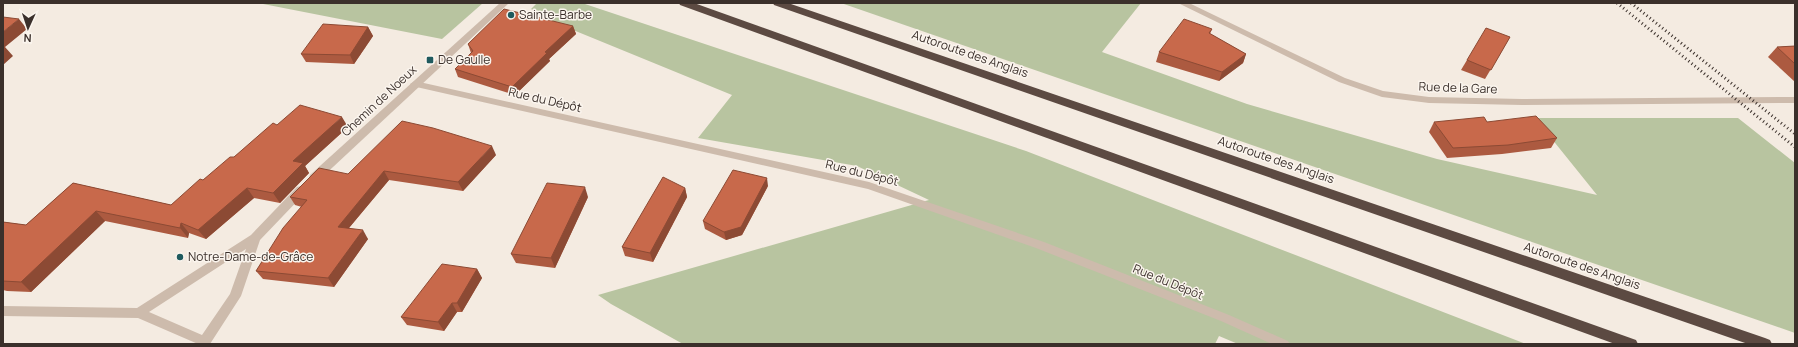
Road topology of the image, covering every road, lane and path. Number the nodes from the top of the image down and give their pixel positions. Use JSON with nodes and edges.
{"nodes":[{"id":1,"x":505,"y":3,"type":"edge"},
{"id":2,"x":684,"y":3,"type":"edge"},
{"id":3,"x":778,"y":3,"type":"edge"},
{"id":4,"x":1182,"y":3,"type":"edge"},
{"id":5,"x":415,"y":84,"type":"junction"},
{"id":6,"x":1795,"y":100,"type":"edge"},
{"id":7,"x":255,"y":238,"type":"junction"},
{"id":8,"x":3,"y":311,"type":"edge"},
{"id":9,"x":139,"y":313,"type":"junction"},
{"id":10,"x":204,"y":342,"type":"edge"},
{"id":11,"x":1284,"y":344,"type":"edge"},
{"id":12,"x":1631,"y":344,"type":"edge"},
{"id":13,"x":1765,"y":344,"type":"edge"}],
"edges":[{"from":1,"to":5,"type":"street","name":"Chemin de Noeux"},
{"from":2,"to":12,"type":"highway"},
{"from":3,"to":13,"type":"highway","name":"Autoroute des Anglais"},
{"from":4,"to":6,"type":"street","name":"Rue de la Gare"},
{"from":5,"to":7,"type":"street","name":"Chemin de Noeux"},
{"from":5,"to":11,"type":"street","name":"Rue du Dépôt"},
{"from":7,"to":9,"type":"street"},
{"from":7,"to":10,"type":"street"},
{"from":8,"to":9,"type":"street"},
{"from":9,"to":10,"type":"street"}]}
